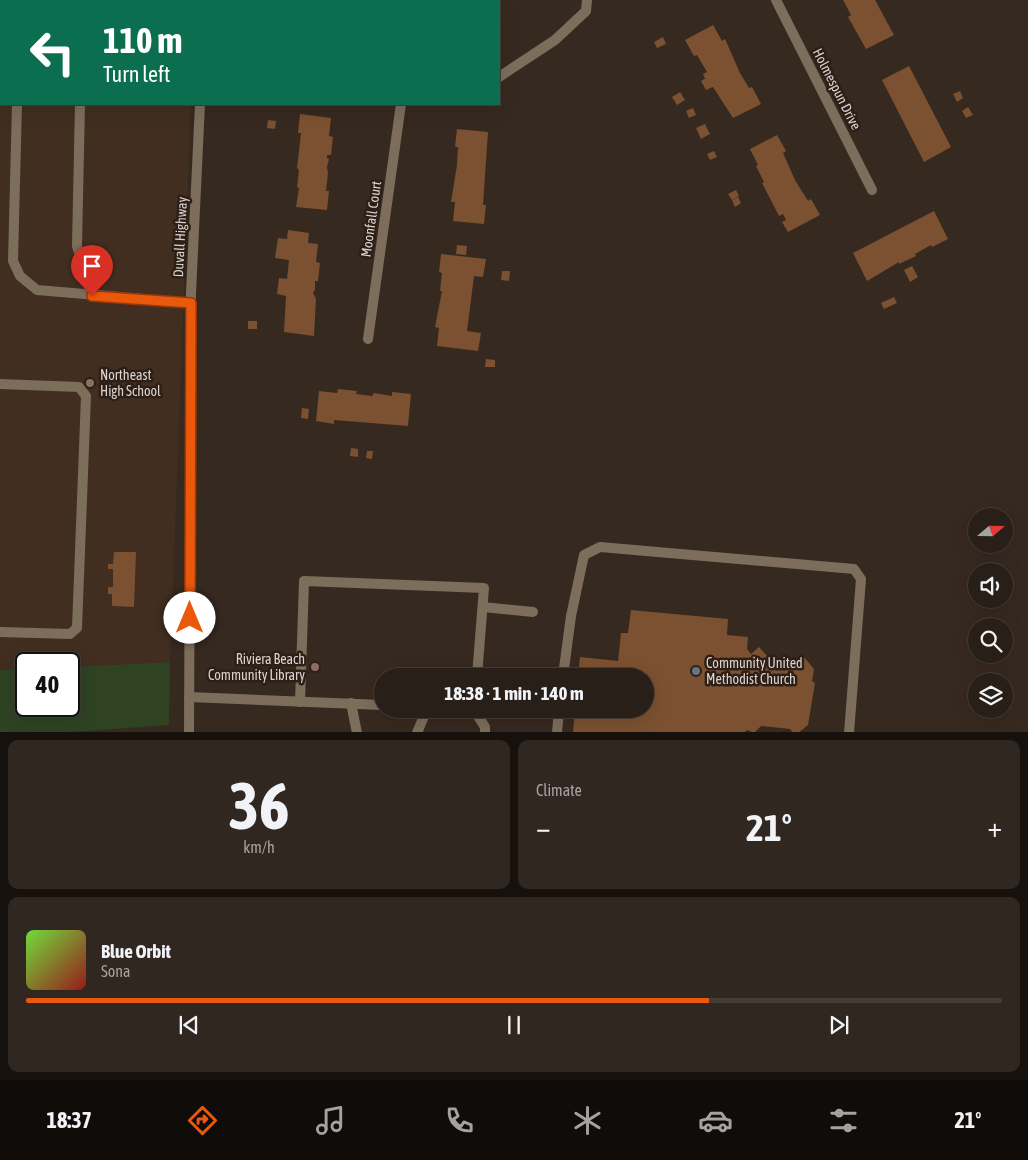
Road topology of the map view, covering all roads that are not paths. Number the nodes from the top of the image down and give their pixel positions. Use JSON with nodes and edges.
{"nodes":[{"id":1,"x":588,"y":0,"type":"edge"},
{"id":2,"x":776,"y":0,"type":"edge"},
{"id":3,"x":500,"y":76,"type":"edge"},
{"id":4,"x":17,"y":105,"type":"edge"},
{"id":5,"x":80,"y":105,"type":"edge"},
{"id":6,"x":200,"y":105,"type":"edge"},
{"id":7,"x":400,"y":105,"type":"edge"},
{"id":8,"x":872,"y":190,"type":"dead end"},
{"id":9,"x":92,"y":296,"type":"junction"},
{"id":10,"x":191,"y":303,"type":"junction"},
{"id":11,"x":368,"y":339,"type":"dead end"},
{"id":12,"x":0,"y":384,"type":"edge"},
{"id":13,"x":483,"y":607,"type":"junction"},
{"id":14,"x":533,"y":612,"type":"dead end"},
{"id":15,"x":0,"y":632,"type":"edge"},
{"id":16,"x":478,"y":668,"type":"edge"},
{"id":17,"x":564,"y":668,"type":"edge"},
{"id":18,"x":189,"y":697,"type":"junction"},
{"id":19,"x":300,"y":702,"type":"junction"},
{"id":20,"x":351,"y":703,"type":"junction"},
{"id":21,"x":374,"y":704,"type":"edge"},
{"id":22,"x":423,"y":718,"type":"edge"},
{"id":23,"x":480,"y":718,"type":"edge"},
{"id":24,"x":559,"y":718,"type":"edge"},
{"id":25,"x":189,"y":732,"type":"edge"},
{"id":26,"x":356,"y":732,"type":"edge"},
{"id":27,"x":417,"y":732,"type":"edge"},
{"id":28,"x":485,"y":732,"type":"edge"},
{"id":29,"x":558,"y":732,"type":"edge"},
{"id":30,"x":849,"y":732,"type":"edge"}],
"edges":[{"from":1,"to":3,"type":"street"},
{"from":2,"to":8,"type":"street","name":"Holmespun Drive"},
{"from":4,"to":9,"type":"street"},
{"from":5,"to":9,"type":"street"},
{"from":6,"to":10,"type":"street","name":"Duvall Highway"},
{"from":7,"to":11,"type":"street","name":"Moonfall Court"},
{"from":9,"to":10,"type":"street"},
{"from":10,"to":18,"type":"street","name":"Duvall Highway"},
{"from":12,"to":15,"type":"street"},
{"from":13,"to":14,"type":"street"},
{"from":13,"to":16,"type":"street"},
{"from":13,"to":19,"type":"street"},
{"from":17,"to":30,"type":"street"},
{"from":18,"to":19,"type":"street"},
{"from":18,"to":25,"type":"street","name":"Duvall Highway"},
{"from":19,"to":20,"type":"street"},
{"from":20,"to":21,"type":"street"},
{"from":20,"to":26,"type":"street"},
{"from":22,"to":27,"type":"street"},
{"from":23,"to":28,"type":"street"},
{"from":24,"to":29,"type":"street"}]}
